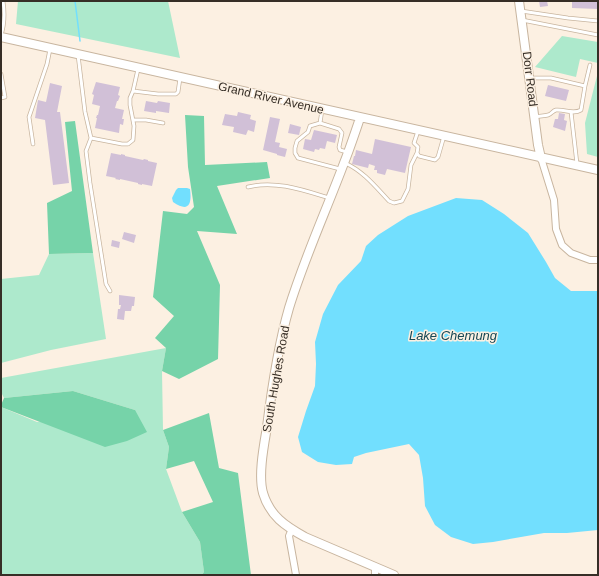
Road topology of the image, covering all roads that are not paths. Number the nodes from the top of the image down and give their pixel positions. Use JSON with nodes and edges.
{"nodes":[{"id":1,"x":3,"y":1,"type":"edge"},
{"id":2,"x":520,"y":1,"type":"edge"},
{"id":3,"x":521,"y":11,"type":"junction"},
{"id":4,"x":522,"y":20,"type":"junction"},
{"id":5,"x":598,"y":21,"type":"edge"},
{"id":6,"x":598,"y":35,"type":"edge"},
{"id":7,"x":1,"y":36,"type":"edge"},
{"id":8,"x":51,"y":48,"type":"junction"},
{"id":9,"x":78,"y":54,"type":"junction"},
{"id":10,"x":590,"y":65,"type":"dead end"},
{"id":11,"x":138,"y":68,"type":"junction"},
{"id":12,"x":1,"y":74,"type":"edge"},
{"id":13,"x":180,"y":77,"type":"junction"},
{"id":14,"x":530,"y":78,"type":"junction"},
{"id":15,"x":585,"y":86,"type":"junction"},
{"id":16,"x":133,"y":90,"type":"junction"},
{"id":17,"x":1,"y":98,"type":"edge"},
{"id":18,"x":322,"y":109,"type":"junction"},
{"id":19,"x":571,"y":112,"type":"junction"},
{"id":20,"x":534,"y":117,"type":"junction"},
{"id":21,"x":360,"y":118,"type":"junction"},
{"id":22,"x":134,"y":120,"type":"junction"},
{"id":23,"x":163,"y":123,"type":"dead end"},
{"id":24,"x":320,"y":123,"type":"junction"},
{"id":25,"x":418,"y":130,"type":"junction"},
{"id":26,"x":444,"y":136,"type":"junction"},
{"id":27,"x":91,"y":138,"type":"junction"},
{"id":28,"x":33,"y":144,"type":"dead end"},
{"id":29,"x":348,"y":152,"type":"junction"},
{"id":30,"x":417,"y":154,"type":"junction"},
{"id":31,"x":541,"y":158,"type":"junction"},
{"id":32,"x":343,"y":166,"type":"junction"},
{"id":33,"x":577,"y":166,"type":"junction"},
{"id":34,"x":598,"y":170,"type":"edge"},
{"id":35,"x":248,"y":187,"type":"dead end"},
{"id":36,"x":330,"y":199,"type":"junction"},
{"id":37,"x":598,"y":260,"type":"edge"},
{"id":38,"x":110,"y":291,"type":"dead end"},
{"id":39,"x":292,"y":529,"type":"junction"},
{"id":40,"x":375,"y":571,"type":"edge"},
{"id":41,"x":296,"y":575,"type":"edge"},
{"id":42,"x":393,"y":575,"type":"edge"}],
"edges":[{"from":1,"to":7,"type":"lane"},
{"from":2,"to":3,"type":"street","name":"Dorr Road"},
{"from":3,"to":4,"type":"street","name":"Dorr Road"},
{"from":3,"to":5,"type":"lane"},
{"from":4,"to":6,"type":"lane"},
{"from":4,"to":14,"type":"street","name":"Dorr Road"},
{"from":7,"to":8,"type":"street","name":"Grand River Avenue"},
{"from":8,"to":9,"type":"street","name":"Grand River Avenue"},
{"from":8,"to":28,"type":"lane"},
{"from":9,"to":11,"type":"street","name":"Grand River Avenue"},
{"from":9,"to":27,"type":"lane"},
{"from":10,"to":15,"type":"lane"},
{"from":11,"to":13,"type":"street","name":"Grand River Avenue"},
{"from":11,"to":16,"type":"lane"},
{"from":12,"to":17,"type":"lane"},
{"from":13,"to":16,"type":"lane"},
{"from":13,"to":18,"type":"street","name":"Grand River Avenue"},
{"from":14,"to":15,"type":"lane"},
{"from":14,"to":20,"type":"street","name":"Dorr Road"},
{"from":15,"to":19,"type":"lane"},
{"from":16,"to":22,"type":"lane"},
{"from":18,"to":21,"type":"street","name":"Grand River Avenue"},
{"from":18,"to":24,"type":"lane"},
{"from":19,"to":20,"type":"lane"},
{"from":19,"to":33,"type":"lane"},
{"from":20,"to":31,"type":"street","name":"Dorr Road"},
{"from":21,"to":25,"type":"street","name":"Grand River Avenue"},
{"from":21,"to":29,"type":"street","name":"South Hughes Road"},
{"from":22,"to":23,"type":"lane"},
{"from":22,"to":27,"type":"lane"},
{"from":24,"to":29,"type":"lane"},
{"from":24,"to":32,"type":"lane"},
{"from":25,"to":26,"type":"street","name":"Grand River Avenue"},
{"from":25,"to":30,"type":"lane"},
{"from":26,"to":30,"type":"lane"},
{"from":26,"to":31,"type":"street","name":"Grand River Avenue"},
{"from":27,"to":38,"type":"lane"},
{"from":29,"to":32,"type":"street","name":"South Hughes Road"},
{"from":30,"to":32,"type":"lane"},
{"from":31,"to":33,"type":"street","name":"Grand River Avenue"},
{"from":31,"to":37,"type":"street"},
{"from":32,"to":36,"type":"street","name":"South Hughes Road"},
{"from":33,"to":34,"type":"street","name":"Grand River Avenue"},
{"from":35,"to":36,"type":"lane"},
{"from":36,"to":39,"type":"street","name":"South Hughes Road"},
{"from":39,"to":40,"type":"street","name":"South Hughes Road"},
{"from":39,"to":41,"type":"street"},
{"from":40,"to":42,"type":"street","name":"South Hughes Road"}]}
